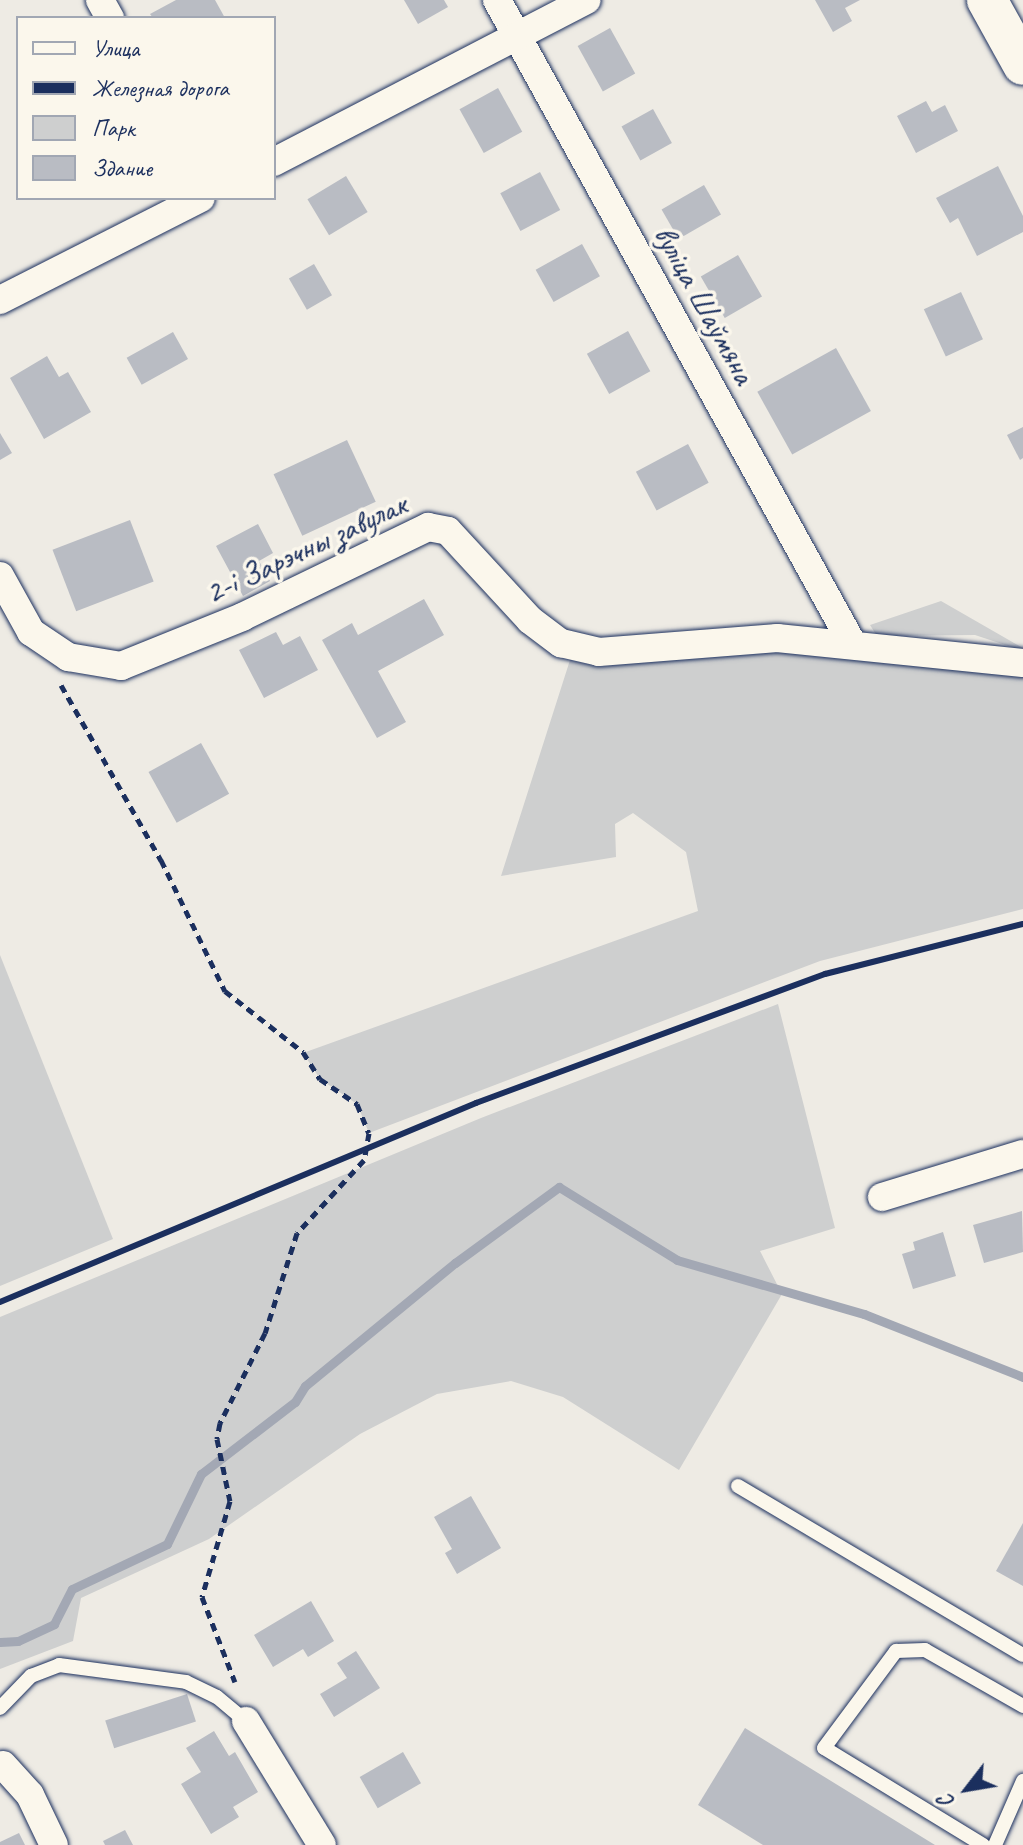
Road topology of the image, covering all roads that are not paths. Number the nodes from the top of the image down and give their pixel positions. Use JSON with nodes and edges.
{"nodes":[{"id":1,"x":497,"y":0,"type":"edge"},
{"id":2,"x":587,"y":0,"type":"edge"},
{"id":3,"x":987,"y":0,"type":"edge"},
{"id":4,"x":518,"y":40,"type":"junction"},
{"id":5,"x":1023,"y":65,"type":"edge"},
{"id":6,"x":276,"y":161,"type":"edge"},
{"id":7,"x":197,"y":200,"type":"edge"},
{"id":8,"x":0,"y":300,"type":"edge"},
{"id":9,"x":0,"y":576,"type":"edge"},
{"id":10,"x":852,"y":643,"type":"junction"},
{"id":11,"x":1023,"y":663,"type":"edge"},
{"id":12,"x":1023,"y":1154,"type":"edge"},
{"id":13,"x":882,"y":1197,"type":"dead end"},
{"id":14,"x":738,"y":1486,"type":"dead end"},
{"id":15,"x":1023,"y":1655,"type":"edge"},
{"id":16,"x":1023,"y":1706,"type":"edge"},
{"id":17,"x":0,"y":1708,"type":"edge"},
{"id":18,"x":246,"y":1721,"type":"joint"},
{"id":19,"x":1,"y":1758,"type":"edge"},
{"id":20,"x":1023,"y":1781,"type":"edge"},
{"id":21,"x":54,"y":1845,"type":"edge"},
{"id":22,"x":322,"y":1845,"type":"edge"},
{"id":23,"x":983,"y":1845,"type":"edge"},
{"id":24,"x":995,"y":1845,"type":"edge"}],
"edges":[{"from":1,"to":4,"type":"street","name":"вуліца Шаўмяна"},
{"from":2,"to":4,"type":"street"},
{"from":3,"to":5,"type":"street"},
{"from":4,"to":6,"type":"street"},
{"from":4,"to":10,"type":"street","name":"вуліца Шаўмяна"},
{"from":7,"to":8,"type":"street"},
{"from":9,"to":10,"type":"street","name":"2-і Зарэчны завулак"},
{"from":10,"to":11,"type":"street","name":"2-і Зарэчны завулак"},
{"from":12,"to":13,"type":"street"},
{"from":14,"to":15,"type":"lane"},
{"from":16,"to":23,"type":"lane"},
{"from":17,"to":18,"type":"lane"},
{"from":18,"to":22,"type":"street"},
{"from":19,"to":21,"type":"street"},
{"from":20,"to":24,"type":"lane"}]}
